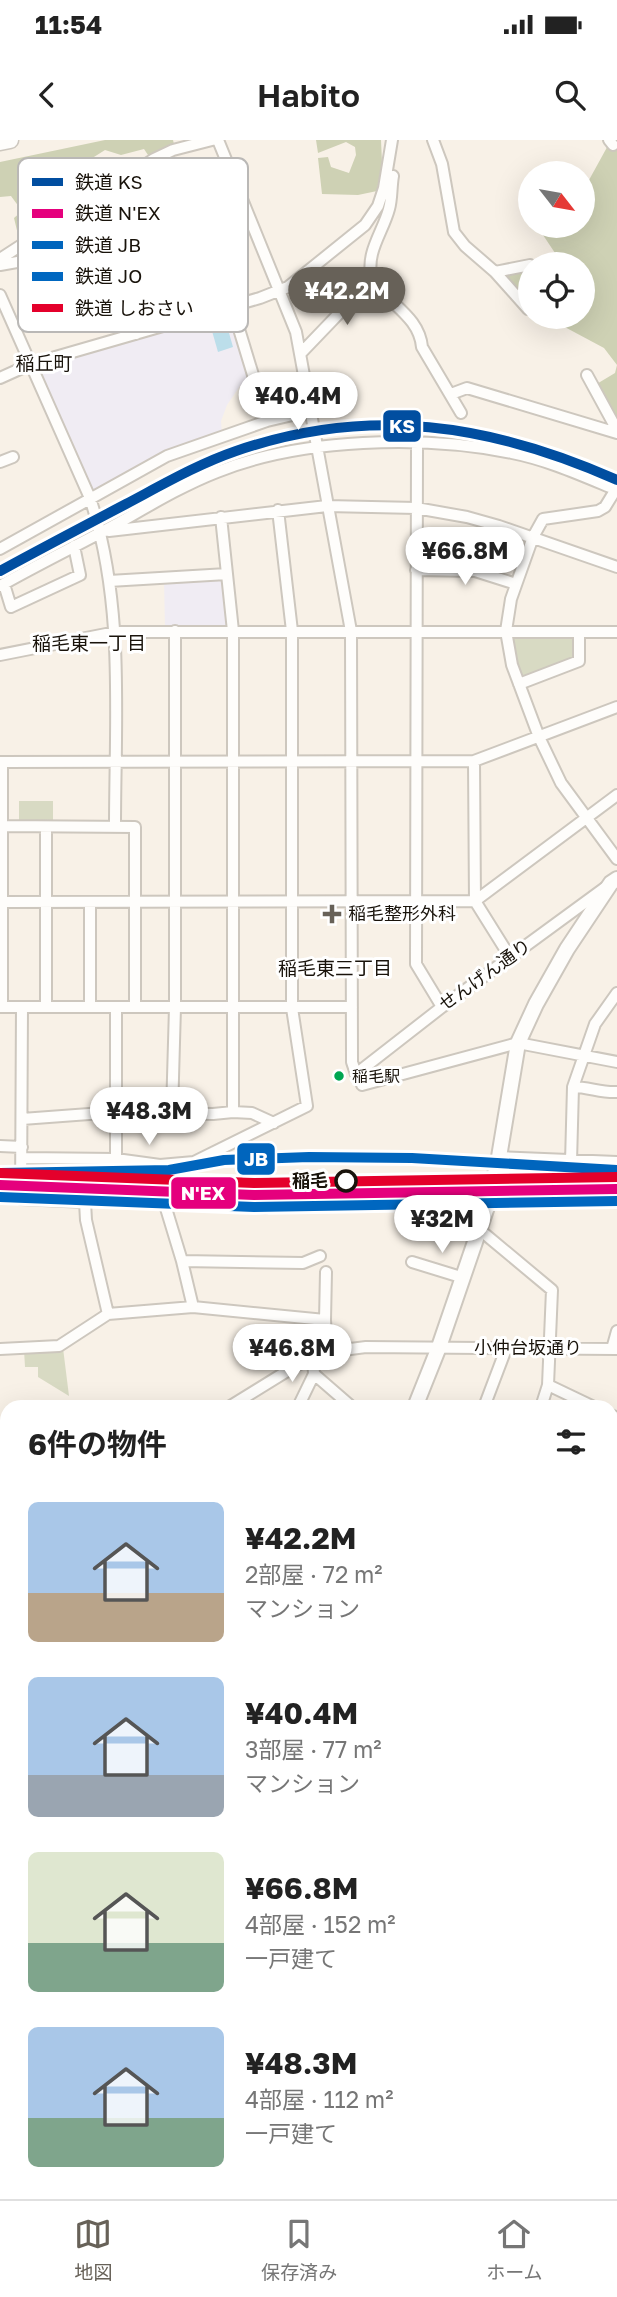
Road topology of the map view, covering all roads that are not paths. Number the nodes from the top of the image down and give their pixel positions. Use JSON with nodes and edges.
{"nodes":[{"id":1,"x":10,"y":140,"type":"edge"},
{"id":2,"x":212,"y":140,"type":"edge"},
{"id":3,"x":218,"y":140,"type":"edge"},
{"id":4,"x":392,"y":140,"type":"edge"},
{"id":5,"x":433,"y":140,"type":"edge"},
{"id":6,"x":0,"y":142,"type":"edge"},
{"id":7,"x":156,"y":158,"type":"edge"},
{"id":8,"x":225,"y":158,"type":"edge"},
{"id":9,"x":389,"y":162,"type":"junction"},
{"id":10,"x":249,"y":217,"type":"edge"},
{"id":11,"x":18,"y":247,"type":"edge"},
{"id":12,"x":0,"y":259,"type":"edge"},
{"id":13,"x":18,"y":262,"type":"edge"},
{"id":14,"x":0,"y":265,"type":"edge"},
{"id":15,"x":518,"y":267,"type":"edge"},
{"id":16,"x":495,"y":272,"type":"junction"},
{"id":17,"x":374,"y":283,"type":"junction"},
{"id":18,"x":279,"y":291,"type":"junction"},
{"id":19,"x":0,"y":295,"type":"edge"},
{"id":20,"x":518,"y":298,"type":"edge"},
{"id":21,"x":248,"y":301,"type":"edge"},
{"id":22,"x":143,"y":332,"type":"edge"},
{"id":23,"x":240,"y":332,"type":"edge"},
{"id":24,"x":136,"y":334,"type":"joint"},
{"id":25,"x":302,"y":352,"type":"junction"},
{"id":26,"x":31,"y":364,"type":"junction"},
{"id":27,"x":587,"y":375,"type":"dead end"},
{"id":28,"x":0,"y":378,"type":"edge"},
{"id":29,"x":451,"y":394,"type":"junction"},
{"id":30,"x":310,"y":411,"type":"junction"},
{"id":31,"x":461,"y":413,"type":"dead end"},
{"id":32,"x":267,"y":421,"type":"junction"},
{"id":33,"x":617,"y":432,"type":"edge"},
{"id":34,"x":417,"y":443,"type":"junction"},
{"id":35,"x":316,"y":448,"type":"junction"},
{"id":36,"x":13,"y":457,"type":"dead end"},
{"id":37,"x":0,"y":462,"type":"edge"},
{"id":38,"x":617,"y":490,"type":"edge"},
{"id":39,"x":91,"y":501,"type":"junction"},
{"id":40,"x":327,"y":506,"type":"junction"},
{"id":41,"x":416,"y":508,"type":"junction"},
{"id":42,"x":278,"y":510,"type":"junction"},
{"id":43,"x":221,"y":517,"type":"junction"},
{"id":44,"x":101,"y":531,"type":"junction"},
{"id":45,"x":533,"y":537,"type":"junction"},
{"id":46,"x":74,"y":546,"type":"junction"},
{"id":47,"x":0,"y":549,"type":"edge"},
{"id":48,"x":617,"y":567,"type":"edge"},
{"id":49,"x":416,"y":570,"type":"junction"},
{"id":50,"x":227,"y":574,"type":"junction"},
{"id":51,"x":109,"y":581,"type":"junction"},
{"id":52,"x":516,"y":584,"type":"junction"},
{"id":53,"x":2,"y":585,"type":"edge"},
{"id":54,"x":175,"y":631,"type":"junction"},
{"id":55,"x":233,"y":631,"type":"junction"},
{"id":56,"x":292,"y":631,"type":"junction"},
{"id":57,"x":351,"y":631,"type":"junction"},
{"id":58,"x":416,"y":631,"type":"junction"},
{"id":59,"x":506,"y":631,"type":"junction"},
{"id":60,"x":116,"y":632,"type":"junction"},
{"id":61,"x":579,"y":632,"type":"junction"},
{"id":62,"x":617,"y":632,"type":"edge"},
{"id":63,"x":0,"y":655,"type":"edge"},
{"id":64,"x":520,"y":684,"type":"junction"},
{"id":65,"x":617,"y":707,"type":"edge"},
{"id":66,"x":539,"y":737,"type":"junction"},
{"id":67,"x":115,"y":761,"type":"junction"},
{"id":68,"x":175,"y":761,"type":"junction"},
{"id":69,"x":233,"y":761,"type":"junction"},
{"id":70,"x":293,"y":761,"type":"junction"},
{"id":71,"x":416,"y":761,"type":"junction"},
{"id":72,"x":474,"y":761,"type":"junction"},
{"id":73,"x":1,"y":762,"type":"edge"},
{"id":74,"x":352,"y":762,"type":"junction"},
{"id":75,"x":617,"y":795,"type":"edge"},
{"id":76,"x":586,"y":818,"type":"junction"},
{"id":77,"x":2,"y":825,"type":"junction"},
{"id":78,"x":46,"y":827,"type":"junction"},
{"id":79,"x":116,"y":827,"type":"junction"},
{"id":80,"x":617,"y":859,"type":"edge"},
{"id":81,"x":614,"y":881,"type":"edge"},
{"id":82,"x":475,"y":901,"type":"junction"},
{"id":83,"x":2,"y":902,"type":"junction"},
{"id":84,"x":46,"y":902,"type":"junction"},
{"id":85,"x":135,"y":902,"type":"junction"},
{"id":86,"x":175,"y":902,"type":"junction"},
{"id":87,"x":292,"y":902,"type":"junction"},
{"id":88,"x":352,"y":902,"type":"junction"},
{"id":89,"x":90,"y":903,"type":"junction"},
{"id":90,"x":234,"y":903,"type":"junction"},
{"id":91,"x":417,"y":903,"type":"junction"},
{"id":92,"x":510,"y":957,"type":"junction"},
{"id":93,"x":617,"y":993,"type":"edge"},
{"id":94,"x":1,"y":1007,"type":"edge"},
{"id":95,"x":22,"y":1007,"type":"junction"},
{"id":96,"x":46,"y":1007,"type":"junction"},
{"id":97,"x":90,"y":1007,"type":"junction"},
{"id":98,"x":116,"y":1007,"type":"junction"},
{"id":99,"x":135,"y":1007,"type":"junction"},
{"id":100,"x":175,"y":1007,"type":"junction"},
{"id":101,"x":233,"y":1007,"type":"junction"},
{"id":102,"x":352,"y":1007,"type":"junction"},
{"id":103,"x":442,"y":1007,"type":"junction"},
{"id":104,"x":292,"y":1008,"type":"junction"},
{"id":105,"x":517,"y":1043,"type":"junction"},
{"id":106,"x":583,"y":1056,"type":"junction"},
{"id":107,"x":617,"y":1062,"type":"edge"},
{"id":108,"x":362,"y":1085,"type":"dead end"},
{"id":109,"x":573,"y":1087,"type":"junction"},
{"id":110,"x":617,"y":1092,"type":"edge"},
{"id":111,"x":116,"y":1112,"type":"junction"},
{"id":112,"x":233,"y":1112,"type":"junction"},
{"id":113,"x":172,"y":1114,"type":"junction"},
{"id":114,"x":22,"y":1119,"type":"junction"},
{"id":115,"x":274,"y":1123,"type":"junction"},
{"id":116,"x":0,"y":1146,"type":"edge"},
{"id":117,"x":22,"y":1152,"type":"junction"},
{"id":118,"x":499,"y":1157,"type":"junction"},
{"id":119,"x":116,"y":1159,"type":"junction"},
{"id":120,"x":571,"y":1162,"type":"junction"},
{"id":121,"x":617,"y":1162,"type":"edge"},
{"id":122,"x":265,"y":1208,"type":"dead end"},
{"id":123,"x":480,"y":1230,"type":"junction"},
{"id":124,"x":320,"y":1256,"type":"dead end"},
{"id":125,"x":182,"y":1261,"type":"junction"},
{"id":126,"x":412,"y":1262,"type":"dead end"},
{"id":127,"x":326,"y":1272,"type":"dead end"},
{"id":128,"x":464,"y":1278,"type":"junction"},
{"id":129,"x":193,"y":1307,"type":"junction"},
{"id":130,"x":108,"y":1314,"type":"junction"},
{"id":131,"x":324,"y":1320,"type":"junction"},
{"id":132,"x":617,"y":1331,"type":"edge"},
{"id":133,"x":439,"y":1348,"type":"junction"},
{"id":134,"x":0,"y":1349,"type":"edge"},
{"id":135,"x":506,"y":1349,"type":"junction"},
{"id":136,"x":548,"y":1349,"type":"junction"},
{"id":137,"x":614,"y":1349,"type":"edge"},
{"id":138,"x":327,"y":1352,"type":"junction"},
{"id":139,"x":313,"y":1358,"type":"junction"},
{"id":140,"x":314,"y":1374,"type":"junction"},
{"id":141,"x":548,"y":1385,"type":"junction"},
{"id":142,"x":240,"y":1400,"type":"edge"},
{"id":143,"x":301,"y":1400,"type":"edge"},
{"id":144,"x":344,"y":1400,"type":"edge"},
{"id":145,"x":418,"y":1400,"type":"edge"},
{"id":146,"x":487,"y":1400,"type":"edge"},
{"id":147,"x":543,"y":1400,"type":"edge"},
{"id":148,"x":579,"y":1400,"type":"edge"}],
"edges":[{"from":1,"to":6,"type":"highway"},
{"from":2,"to":7,"type":"street"},
{"from":3,"to":8,"type":"street"},
{"from":4,"to":9,"type":"street"},
{"from":5,"to":16,"type":"street"},
{"from":9,"to":17,"type":"street"},
{"from":9,"to":18,"type":"street"},
{"from":10,"to":18,"type":"street"},
{"from":11,"to":12,"type":"street"},
{"from":13,"to":14,"type":"street"},
{"from":15,"to":16,"type":"street"},
{"from":16,"to":20,"type":"street"},
{"from":17,"to":25,"type":"street"},
{"from":17,"to":29,"type":"street"},
{"from":18,"to":21,"type":"street"},
{"from":18,"to":25,"type":"street"},
{"from":19,"to":26,"type":"street"},
{"from":22,"to":24,"type":"street"},
{"from":23,"to":32,"type":"street"},
{"from":24,"to":26,"type":"street"},
{"from":25,"to":30,"type":"street"},
{"from":26,"to":28,"type":"street"},
{"from":26,"to":39,"type":"street"},
{"from":27,"to":33,"type":"street"},
{"from":29,"to":31,"type":"street"},
{"from":29,"to":33,"type":"street"},
{"from":30,"to":32,"type":"street"},
{"from":30,"to":35,"type":"street"},
{"from":32,"to":39,"type":"street"},
{"from":34,"to":35,"type":"street"},
{"from":34,"to":38,"type":"street"},
{"from":34,"to":41,"type":"street"},
{"from":35,"to":40,"type":"street"},
{"from":35,"to":44,"type":"street"},
{"from":36,"to":37,"type":"street"},
{"from":38,"to":45,"type":"street"},
{"from":39,"to":44,"type":"street"},
{"from":39,"to":47,"type":"street"},
{"from":40,"to":41,"type":"street"},
{"from":40,"to":42,"type":"street"},
{"from":40,"to":57,"type":"street"},
{"from":41,"to":45,"type":"street"},
{"from":41,"to":49,"type":"street"},
{"from":42,"to":43,"type":"street"},
{"from":42,"to":56,"type":"street"},
{"from":43,"to":44,"type":"street"},
{"from":43,"to":50,"type":"street"},
{"from":44,"to":46,"type":"street"},
{"from":44,"to":51,"type":"street"},
{"from":45,"to":48,"type":"street"},
{"from":45,"to":52,"type":"street"},
{"from":46,"to":53,"type":"street"},
{"from":46,"to":53,"type":"street"},
{"from":49,"to":52,"type":"street"},
{"from":49,"to":58,"type":"street"},
{"from":50,"to":51,"type":"street"},
{"from":50,"to":55,"type":"street"},
{"from":51,"to":60,"type":"street"},
{"from":52,"to":59,"type":"street"},
{"from":54,"to":55,"type":"street"},
{"from":54,"to":60,"type":"street"},
{"from":54,"to":68,"type":"street"},
{"from":55,"to":56,"type":"street"},
{"from":55,"to":69,"type":"street"},
{"from":56,"to":57,"type":"street"},
{"from":56,"to":70,"type":"street"},
{"from":57,"to":58,"type":"street"},
{"from":57,"to":74,"type":"street"},
{"from":58,"to":59,"type":"street"},
{"from":58,"to":71,"type":"street"},
{"from":59,"to":61,"type":"street"},
{"from":59,"to":64,"type":"street"},
{"from":60,"to":63,"type":"street"},
{"from":60,"to":67,"type":"street"},
{"from":61,"to":62,"type":"street"},
{"from":61,"to":64,"type":"street"},
{"from":64,"to":66,"type":"street"},
{"from":65,"to":66,"type":"street"},
{"from":66,"to":72,"type":"street"},
{"from":66,"to":76,"type":"street"},
{"from":67,"to":68,"type":"street"},
{"from":67,"to":73,"type":"street"},
{"from":67,"to":79,"type":"street"},
{"from":68,"to":69,"type":"street"},
{"from":68,"to":86,"type":"street"},
{"from":69,"to":70,"type":"street"},
{"from":69,"to":90,"type":"street"},
{"from":70,"to":74,"type":"street"},
{"from":70,"to":87,"type":"street"},
{"from":71,"to":72,"type":"street"},
{"from":71,"to":74,"type":"street"},
{"from":71,"to":91,"type":"street"},
{"from":72,"to":82,"type":"street"},
{"from":73,"to":77,"type":"street"},
{"from":74,"to":88,"type":"street"},
{"from":75,"to":76,"type":"street"},
{"from":76,"to":80,"type":"street"},
{"from":76,"to":82,"type":"street"},
{"from":77,"to":78,"type":"street"},
{"from":77,"to":83,"type":"street"},
{"from":78,"to":79,"type":"street"},
{"from":78,"to":84,"type":"street"},
{"from":79,"to":85,"type":"street"},
{"from":81,"to":92,"type":"street","name":"せんげん通り"},
{"from":81,"to":105,"type":"main road"},
{"from":82,"to":91,"type":"street"},
{"from":82,"to":92,"type":"street"},
{"from":83,"to":84,"type":"street"},
{"from":83,"to":94,"type":"street"},
{"from":84,"to":89,"type":"street"},
{"from":84,"to":96,"type":"street"},
{"from":85,"to":86,"type":"street"},
{"from":85,"to":89,"type":"street"},
{"from":85,"to":99,"type":"street"},
{"from":86,"to":90,"type":"street"},
{"from":86,"to":100,"type":"street"},
{"from":87,"to":88,"type":"street"},
{"from":87,"to":90,"type":"street"},
{"from":87,"to":104,"type":"street"},
{"from":88,"to":91,"type":"street"},
{"from":88,"to":102,"type":"street"},
{"from":89,"to":97,"type":"street"},
{"from":90,"to":101,"type":"street"},
{"from":91,"to":103,"type":"street"},
{"from":92,"to":103,"type":"street","name":"せんげん通り"},
{"from":93,"to":106,"type":"street"},
{"from":94,"to":95,"type":"street"},
{"from":95,"to":96,"type":"street"},
{"from":95,"to":114,"type":"street"},
{"from":96,"to":97,"type":"street"},
{"from":97,"to":98,"type":"street"},
{"from":98,"to":99,"type":"street"},
{"from":98,"to":111,"type":"street"},
{"from":99,"to":100,"type":"street"},
{"from":100,"to":101,"type":"street"},
{"from":100,"to":113,"type":"street"},
{"from":101,"to":104,"type":"street"},
{"from":101,"to":112,"type":"street"},
{"from":102,"to":103,"type":"street","name":"せんげん通り"},
{"from":102,"to":104,"type":"street"},
{"from":104,"to":115,"type":"street"},
{"from":105,"to":106,"type":"street"},
{"from":105,"to":108,"type":"street"},
{"from":105,"to":118,"type":"main road"},
{"from":106,"to":107,"type":"street"},
{"from":106,"to":109,"type":"street"},
{"from":109,"to":110,"type":"street"},
{"from":109,"to":120,"type":"street"},
{"from":111,"to":113,"type":"street"},
{"from":111,"to":114,"type":"street"},
{"from":111,"to":119,"type":"street"},
{"from":112,"to":113,"type":"street"},
{"from":112,"to":115,"type":"street"},
{"from":114,"to":117,"type":"street"},
{"from":115,"to":119,"type":"street"},
{"from":116,"to":117,"type":"street"},
{"from":117,"to":119,"type":"street"},
{"from":117,"to":130,"type":"street"},
{"from":118,"to":120,"type":"street"},
{"from":118,"to":123,"type":"main road"},
{"from":120,"to":121,"type":"street"},
{"from":122,"to":125,"type":"street"},
{"from":123,"to":128,"type":"main road"},
{"from":123,"to":136,"type":"street"},
{"from":124,"to":125,"type":"street"},
{"from":125,"to":129,"type":"street"},
{"from":126,"to":128,"type":"street"},
{"from":127,"to":131,"type":"street"},
{"from":128,"to":133,"type":"main road"},
{"from":129,"to":130,"type":"street"},
{"from":129,"to":131,"type":"street"},
{"from":130,"to":134,"type":"street"},
{"from":131,"to":138,"type":"street"},
{"from":132,"to":137,"type":"street"},
{"from":133,"to":135,"type":"street","name":"小仲台坂通り"},
{"from":133,"to":138,"type":"street","name":"小仲台坂通り"},
{"from":133,"to":145,"type":"main road"},
{"from":135,"to":136,"type":"street","name":"小仲台坂通り"},
{"from":135,"to":146,"type":"street"},
{"from":136,"to":137,"type":"street","name":"小仲台坂通り"},
{"from":136,"to":141,"type":"street"},
{"from":138,"to":139,"type":"street","name":"小仲台坂通り"},
{"from":139,"to":140,"type":"street"},
{"from":139,"to":142,"type":"street","name":"小仲台坂通り"},
{"from":140,"to":143,"type":"street"},
{"from":140,"to":144,"type":"street"},
{"from":141,"to":147,"type":"street"},
{"from":141,"to":148,"type":"street"}]}
